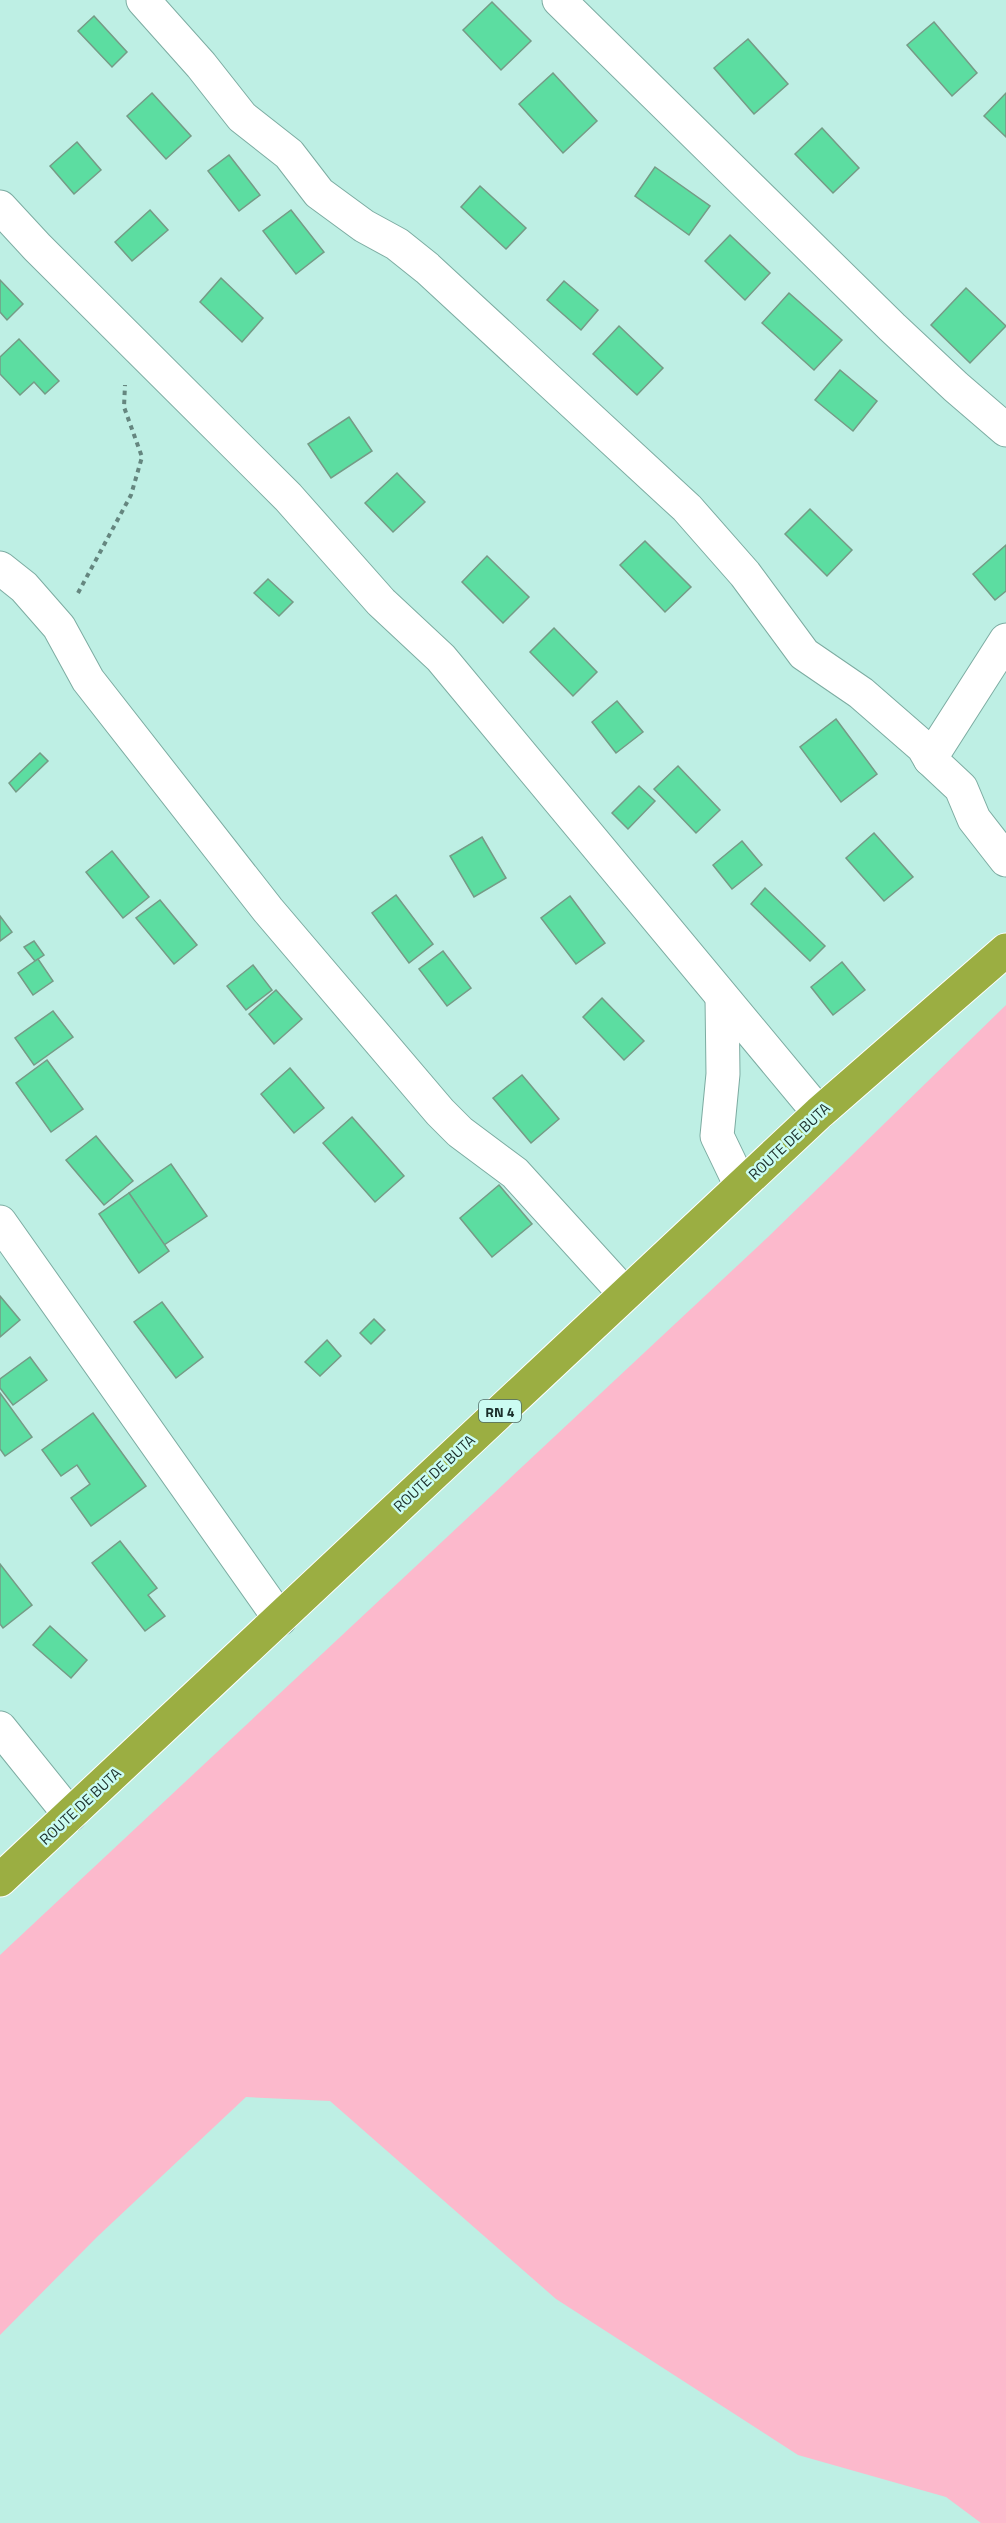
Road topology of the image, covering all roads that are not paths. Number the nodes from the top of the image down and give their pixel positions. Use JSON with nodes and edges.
{"nodes":[{"id":1,"x":143,"y":0,"type":"edge"},
{"id":2,"x":559,"y":0,"type":"edge"},
{"id":3,"x":0,"y":207,"type":"edge"},
{"id":4,"x":1006,"y":430,"type":"edge"},
{"id":5,"x":0,"y":568,"type":"edge"},
{"id":6,"x":1006,"y":640,"type":"edge"},
{"id":7,"x":930,"y":759,"type":"junction"},
{"id":8,"x":1006,"y":860,"type":"edge"},
{"id":9,"x":1006,"y":950,"type":"edge"},
{"id":10,"x":722,"y":997,"type":"junction"},
{"id":11,"x":819,"y":1113,"type":"junction"},
{"id":12,"x":741,"y":1186,"type":"junction"},
{"id":13,"x":0,"y":1222,"type":"edge"},
{"id":14,"x":625,"y":1294,"type":"junction"},
{"id":15,"x":280,"y":1619,"type":"junction"},
{"id":16,"x":0,"y":1728,"type":"edge"},
{"id":17,"x":70,"y":1815,"type":"junction"},
{"id":18,"x":0,"y":1880,"type":"edge"}],
"edges":[{"from":1,"to":7,"type":"street"},
{"from":2,"to":4,"type":"street"},
{"from":3,"to":10,"type":"street"},
{"from":5,"to":14,"type":"street"},
{"from":6,"to":7,"type":"street"},
{"from":7,"to":8,"type":"street"},
{"from":9,"to":11,"type":"highway","name":"ROUTE DE BUTA","number":"RN 4"},
{"from":10,"to":11,"type":"street"},
{"from":10,"to":12,"type":"street"},
{"from":11,"to":12,"type":"highway","name":"ROUTE DE BUTA","number":"RN 4"},
{"from":12,"to":14,"type":"highway","name":"ROUTE DE BUTA","number":"RN 4"},
{"from":13,"to":15,"type":"street"},
{"from":14,"to":15,"type":"highway","name":"ROUTE DE BUTA","number":"RN 4"},
{"from":15,"to":17,"type":"highway","name":"ROUTE DE BUTA","number":"RN 4"},
{"from":16,"to":17,"type":"street"},
{"from":17,"to":18,"type":"highway","name":"ROUTE DE BUTA","number":"RN 4"}]}
